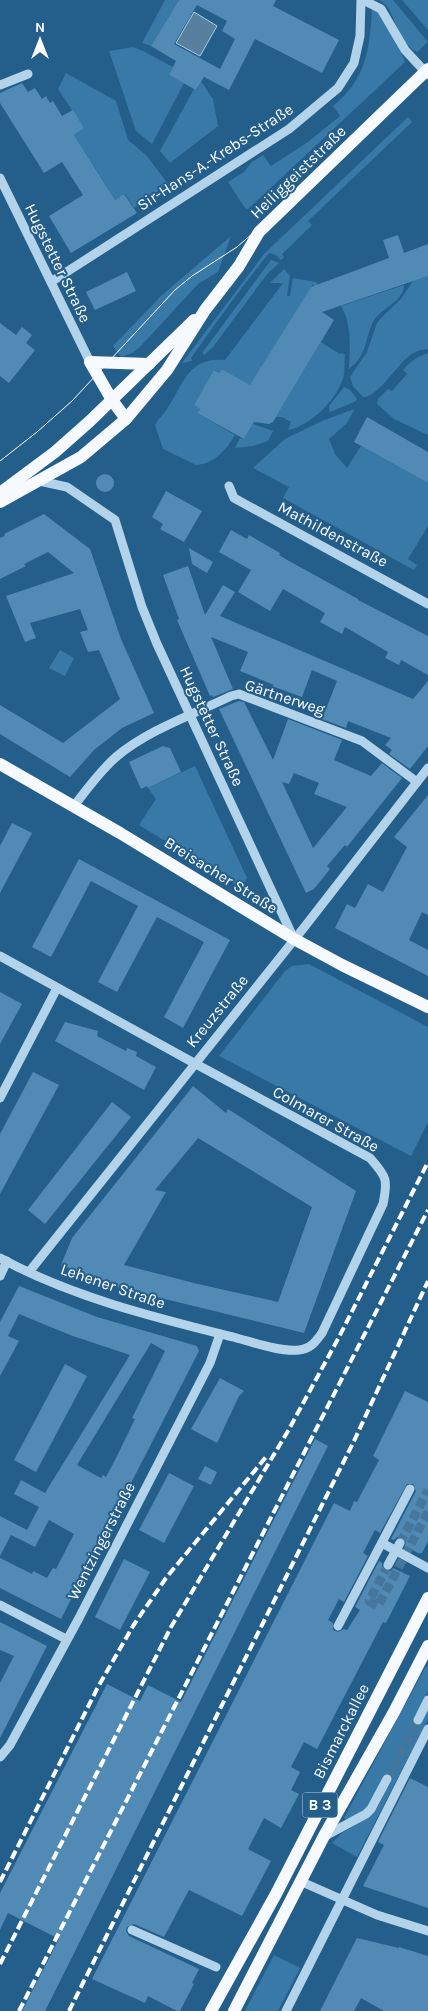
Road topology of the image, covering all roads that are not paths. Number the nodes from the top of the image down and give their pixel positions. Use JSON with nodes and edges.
{"nodes":[{"id":1,"x":362,"y":0,"type":"edge"},
{"id":2,"x":427,"y":72,"type":"edge"},
{"id":3,"x":28,"y":74,"type":"dead end"},
{"id":4,"x":0,"y":85,"type":"edge"},
{"id":5,"x":1,"y":180,"type":"edge"},
{"id":6,"x":51,"y":282,"type":"junction"},
{"id":7,"x":205,"y":310,"type":"junction"},
{"id":8,"x":90,"y":362,"type":"junction"},
{"id":9,"x":149,"y":364,"type":"junction"},
{"id":10,"x":112,"y":400,"type":"junction"},
{"id":11,"x":126,"y":419,"type":"junction"},
{"id":12,"x":39,"y":481,"type":"junction"},
{"id":13,"x":229,"y":486,"type":"dead end"},
{"id":14,"x":0,"y":493,"type":"edge"},
{"id":15,"x":0,"y":502,"type":"edge"},
{"id":16,"x":428,"y":604,"type":"edge"},
{"id":17,"x":190,"y":715,"type":"junction"},
{"id":18,"x":0,"y":764,"type":"edge"},
{"id":19,"x":428,"y":768,"type":"edge"},
{"id":20,"x":417,"y":782,"type":"junction"},
{"id":21,"x":74,"y":806,"type":"junction"},
{"id":22,"x":294,"y":939,"type":"junction"},
{"id":23,"x":0,"y":956,"type":"edge"},
{"id":24,"x":57,"y":988,"type":"junction"},
{"id":25,"x":428,"y":1007,"type":"edge"},
{"id":26,"x":194,"y":1064,"type":"junction"},
{"id":27,"x":0,"y":1098,"type":"edge"},
{"id":28,"x":3,"y":1260,"type":"edge"},
{"id":29,"x":29,"y":1272,"type":"junction"},
{"id":30,"x":0,"y":1276,"type":"edge"},
{"id":31,"x":220,"y":1334,"type":"junction"},
{"id":32,"x":410,"y":1489,"type":"dead end"},
{"id":33,"x":382,"y":1543,"type":"junction"},
{"id":34,"x":398,"y":1547,"type":"junction"},
{"id":35,"x":388,"y":1565,"type":"tunnel mouth"},
{"id":36,"x":428,"y":1568,"type":"edge"},
{"id":37,"x":428,"y":1598,"type":"edge"},
{"id":38,"x":0,"y":1605,"type":"edge"},
{"id":39,"x":338,"y":1626,"type":"dead end"},
{"id":40,"x":66,"y":1639,"type":"junction"},
{"id":41,"x":428,"y":1646,"type":"edge"},
{"id":42,"x":428,"y":1700,"type":"edge"},
{"id":43,"x":418,"y":1720,"type":"tunnel mouth"},
{"id":44,"x":428,"y":1729,"type":"edge"},
{"id":45,"x":0,"y":1757,"type":"edge"},
{"id":46,"x":387,"y":1779,"type":"tunnel mouth"},
{"id":47,"x":324,"y":1836,"type":"junction"},
{"id":48,"x":302,"y":1882,"type":"junction"},
{"id":49,"x":341,"y":1900,"type":"junction"},
{"id":50,"x":132,"y":1930,"type":"dead end"},
{"id":51,"x":428,"y":1931,"type":"edge"},
{"id":52,"x":216,"y":1967,"type":"dead end"},
{"id":53,"x":211,"y":2011,"type":"edge"},
{"id":54,"x":234,"y":2011,"type":"edge"},
{"id":55,"x":286,"y":2011,"type":"edge"}],
"edges":[{"from":1,"to":2,"type":"street"},
{"from":1,"to":6,"type":"street","name":"Sir-Hans-A.-Krebs-Straße"},
{"from":2,"to":7,"type":"main road","name":"Heiliggeiststraße"},
{"from":3,"to":4,"type":"street"},
{"from":5,"to":6,"type":"street","name":"Hugstetter Straße"},
{"from":6,"to":8,"type":"street","name":"Hugstetter Straße"},
{"from":7,"to":9,"type":"main road","name":"Heiliggeiststraße"},
{"from":7,"to":11,"type":"main road","name":"Heiliggeiststraße"},
{"from":8,"to":9,"type":"main road"},
{"from":8,"to":10,"type":"main road"},
{"from":9,"to":10,"type":"main road","name":"Heiliggeiststraße"},
{"from":10,"to":11,"type":"main road"},
{"from":10,"to":14,"type":"main road","name":"Heiliggeiststraße"},
{"from":11,"to":12,"type":"main road","name":"Heiliggeiststraße"},
{"from":12,"to":15,"type":"main road","name":"Heiliggeiststraße"},
{"from":12,"to":17,"type":"street","name":"Hugstetter Straße"},
{"from":13,"to":16,"type":"street","name":"Mathildenstraße"},
{"from":17,"to":20,"type":"street","name":"Gärtnerweg"},
{"from":17,"to":21,"type":"street","name":"Gärtnerweg"},
{"from":17,"to":22,"type":"street","name":"Hugstetter Straße"},
{"from":18,"to":21,"type":"main road","name":"Breisacher Straße"},
{"from":19,"to":20,"type":"street","name":"Kreuzstraße"},
{"from":20,"to":22,"type":"street","name":"Kreuzstraße"},
{"from":21,"to":22,"type":"main road","name":"Breisacher Straße"},
{"from":22,"to":25,"type":"main road","name":"Breisacher Straße"},
{"from":22,"to":26,"type":"street","name":"Kreuzstraße"},
{"from":23,"to":24,"type":"street","name":"Colmarer Straße"},
{"from":24,"to":26,"type":"street","name":"Colmarer Straße"},
{"from":24,"to":27,"type":"street"},
{"from":26,"to":29,"type":"street","name":"Kreuzstraße"},
{"from":26,"to":31,"type":"street","name":"Colmarer Straße"},
{"from":28,"to":29,"type":"street","name":"Lehener Straße"},
{"from":28,"to":30,"type":"street"},
{"from":29,"to":31,"type":"street","name":"Lehener Straße"},
{"from":31,"to":40,"type":"street","name":"Wentzingerstraße"},
{"from":32,"to":33,"type":"street"},
{"from":33,"to":34,"type":"street"},
{"from":33,"to":39,"type":"street"},
{"from":34,"to":35,"type":"street"},
{"from":34,"to":36,"type":"street"},
{"from":37,"to":53,"type":"main road","name":"Bismarckallee","number":"B 3"},
{"from":38,"to":40,"type":"street"},
{"from":40,"to":45,"type":"street","name":"Wentzingerstraße"},
{"from":41,"to":47,"type":"main road","number":"B 3"},
{"from":42,"to":43,"type":"street"},
{"from":44,"to":49,"type":"street"},
{"from":46,"to":47,"type":"street"},
{"from":47,"to":48,"type":"main road","number":"B 3"},
{"from":48,"to":49,"type":"street"},
{"from":48,"to":54,"type":"main road","number":"B 3"},
{"from":49,"to":51,"type":"street"},
{"from":49,"to":55,"type":"street"},
{"from":50,"to":52,"type":"street"}]}
